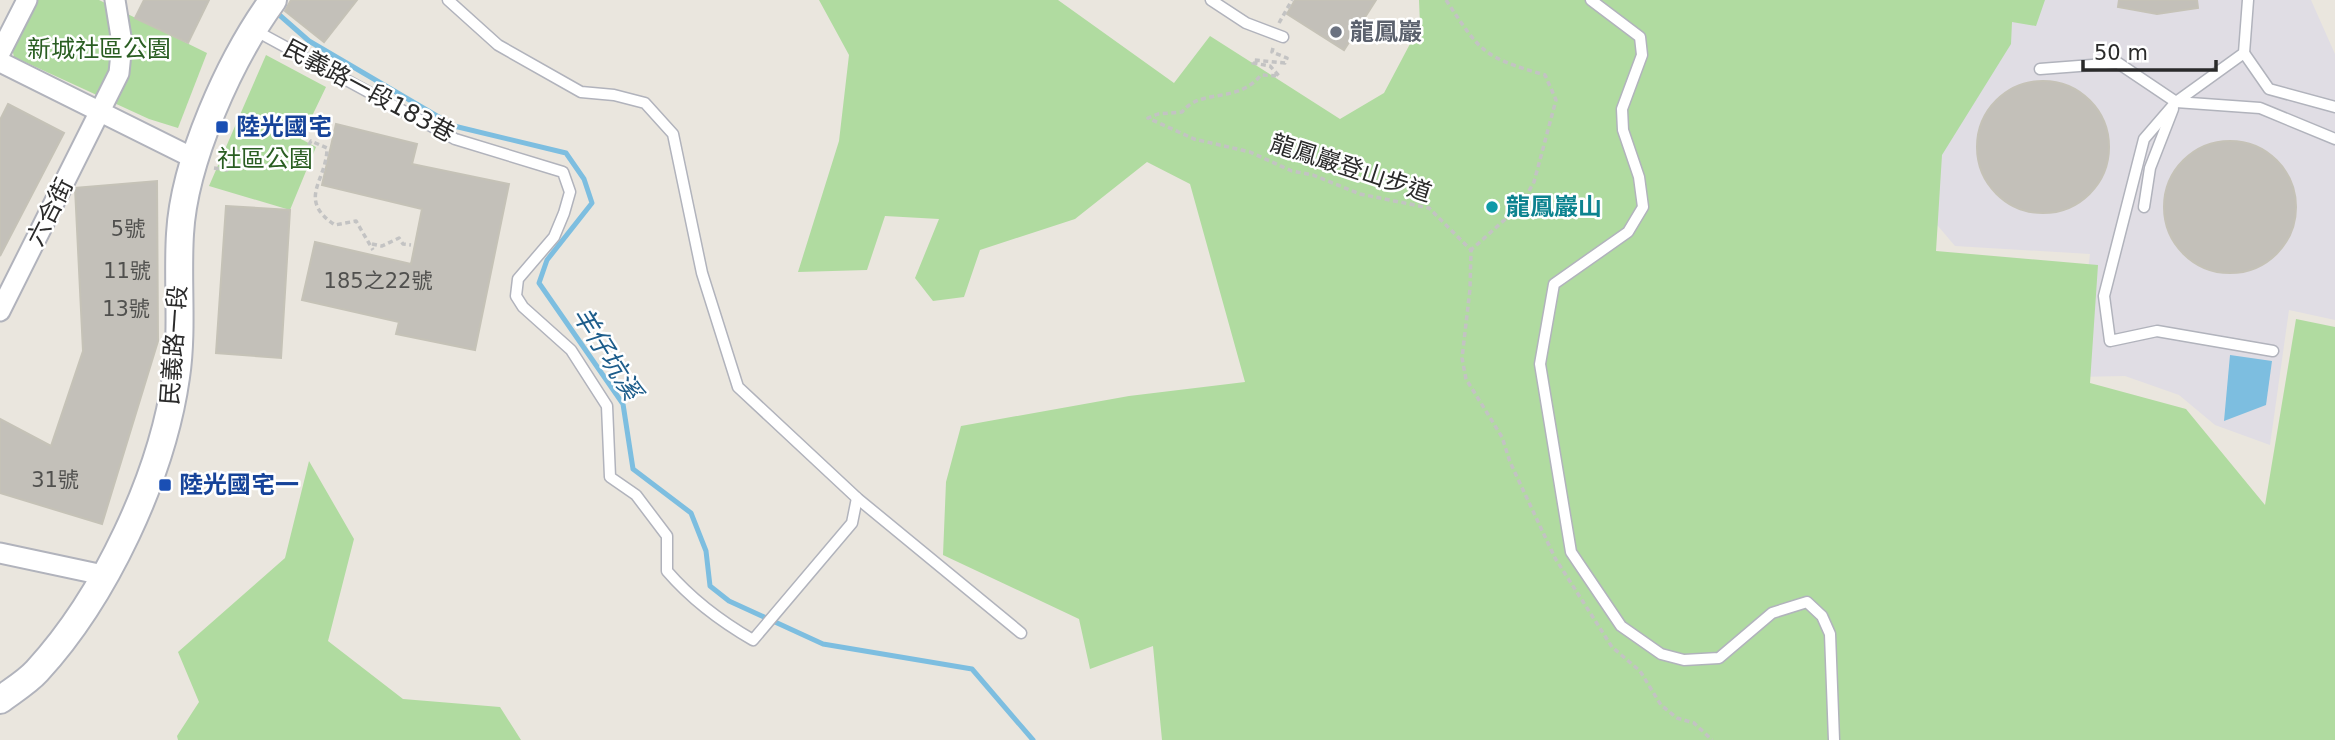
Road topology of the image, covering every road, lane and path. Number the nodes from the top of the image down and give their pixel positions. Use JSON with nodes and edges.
{"nodes":[{"id":1,"x":27,"y":0,"type":"edge"},
{"id":2,"x":115,"y":0,"type":"edge"},
{"id":3,"x":274,"y":0,"type":"edge"},
{"id":4,"x":448,"y":0,"type":"edge"},
{"id":5,"x":1211,"y":0,"type":"edge"},
{"id":6,"x":1292,"y":0,"type":"edge"},
{"id":7,"x":1446,"y":0,"type":"edge"},
{"id":8,"x":1591,"y":0,"type":"edge"},
{"id":9,"x":2248,"y":0,"type":"edge"},
{"id":10,"x":252,"y":29,"type":"junction"},
{"id":11,"x":1279,"y":36,"type":"junction"},
{"id":12,"x":0,"y":53,"type":"edge"},
{"id":13,"x":2244,"y":53,"type":"junction"},
{"id":14,"x":0,"y":62,"type":"edge"},
{"id":15,"x":2040,"y":69,"type":"dead end"},
{"id":16,"x":2176,"y":102,"type":"junction"},
{"id":17,"x":2335,"y":107,"type":"edge"},
{"id":18,"x":100,"y":113,"type":"junction"},
{"id":19,"x":2335,"y":139,"type":"edge"},
{"id":20,"x":192,"y":162,"type":"junction"},
{"id":21,"x":2144,"y":207,"type":"dead end"},
{"id":22,"x":411,"y":245,"type":"dead end"},
{"id":23,"x":1471,"y":250,"type":"junction"},
{"id":24,"x":0,"y":311,"type":"edge"},
{"id":25,"x":2273,"y":351,"type":"dead end"},
{"id":26,"x":857,"y":498,"type":"junction"},
{"id":27,"x":0,"y":553,"type":"edge"},
{"id":28,"x":103,"y":575,"type":"junction"},
{"id":29,"x":1021,"y":633,"type":"dead end"},
{"id":30,"x":0,"y":700,"type":"edge"},
{"id":31,"x":1713,"y":740,"type":"edge"},
{"id":32,"x":1834,"y":740,"type":"edge"}],
"edges":[{"from":1,"to":12,"type":"street"},
{"from":2,"to":18,"type":"street","name":"六合街"},
{"from":3,"to":10,"type":"main road","name":"民義路一段"},
{"from":4,"to":26,"type":"lane"},
{"from":5,"to":11,"type":"lane"},
{"from":6,"to":11,"type":"path"},
{"from":7,"to":23,"type":"path"},
{"from":8,"to":32,"type":"lane"},
{"from":9,"to":13,"type":"lane"},
{"from":10,"to":20,"type":"main road","name":"民義路一段"},
{"from":10,"to":26,"type":"lane","name":"民義路一段183巷"},
{"from":11,"to":23,"type":"path","name":"龍鳳巖登山步道"},
{"from":13,"to":16,"type":"lane"},
{"from":13,"to":17,"type":"lane"},
{"from":14,"to":18,"type":"street"},
{"from":15,"to":16,"type":"lane"},
{"from":16,"to":19,"type":"lane"},
{"from":16,"to":21,"type":"lane"},
{"from":16,"to":25,"type":"lane"},
{"from":18,"to":20,"type":"street"},
{"from":18,"to":24,"type":"street","name":"六合街"},
{"from":20,"to":22,"type":"path"},
{"from":20,"to":28,"type":"main road","name":"民義路一段"},
{"from":23,"to":31,"type":"path"},
{"from":26,"to":29,"type":"lane"},
{"from":27,"to":28,"type":"street"},
{"from":28,"to":30,"type":"main road","name":"民義路一段"}]}
